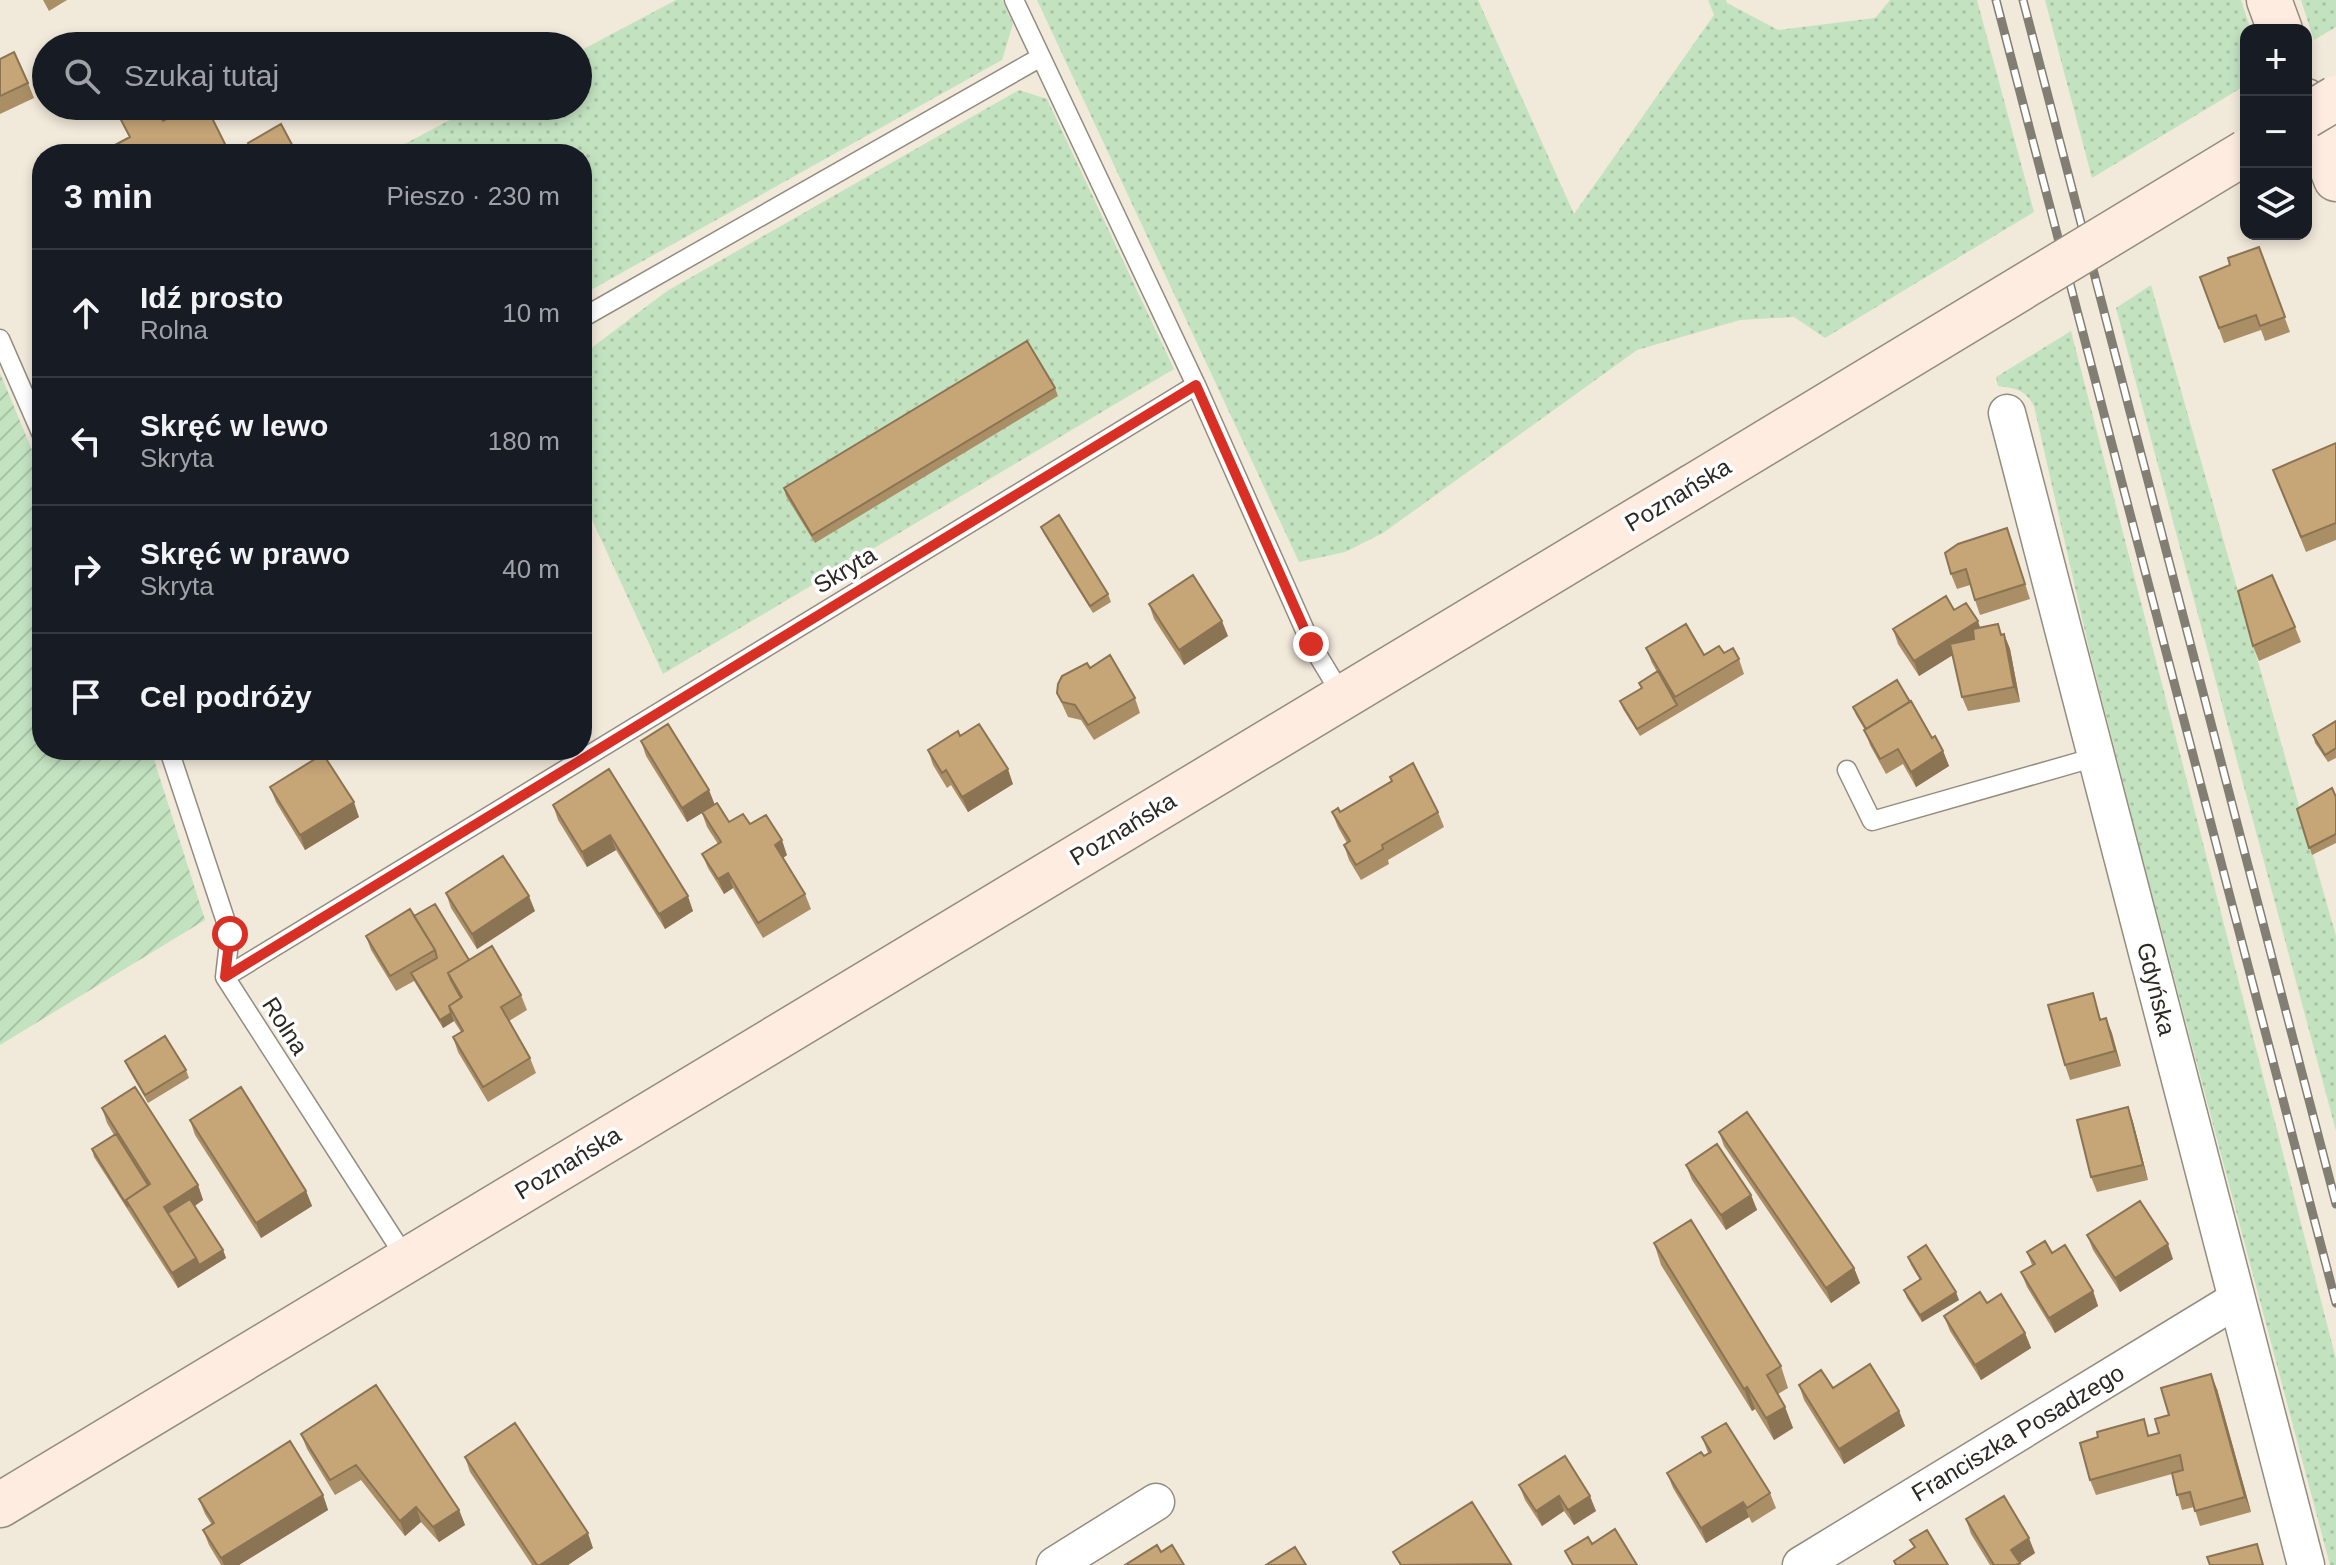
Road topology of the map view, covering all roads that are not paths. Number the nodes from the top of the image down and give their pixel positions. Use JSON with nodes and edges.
{"nodes":[{"id":1,"x":1014,"y":0,"type":"edge"},
{"id":2,"x":2269,"y":0,"type":"edge"},
{"id":3,"x":2278,"y":24,"type":"edge"},
{"id":4,"x":1041,"y":57,"type":"junction"},
{"id":5,"x":2336,"y":98,"type":"edge"},
{"id":6,"x":2312,"y":112,"type":"edge"},
{"id":7,"x":2312,"y":117,"type":"edge"},
{"id":8,"x":2240,"y":156,"type":"edge"},
{"id":9,"x":2336,"y":179,"type":"edge"},
{"id":10,"x":592,"y":312,"type":"edge"},
{"id":11,"x":0,"y":339,"type":"edge"},
{"id":12,"x":1196,"y":385,"type":"junction"},
{"id":13,"x":32,"y":412,"type":"edge"},
{"id":14,"x":2007,"y":413,"type":"dead end"},
{"id":15,"x":1343,"y":697,"type":"junction"},
{"id":16,"x":592,"y":753,"type":"edge"},
{"id":17,"x":2096,"y":757,"type":"junction"},
{"id":18,"x":172,"y":760,"type":"edge"},
{"id":19,"x":581,"y":760,"type":"edge"},
{"id":20,"x":1847,"y":770,"type":"dead end"},
{"id":21,"x":225,"y":977,"type":"junction"},
{"id":22,"x":407,"y":1260,"type":"junction"},
{"id":23,"x":2236,"y":1300,"type":"junction"},
{"id":24,"x":1156,"y":1502,"type":"dead end"},
{"id":25,"x":0,"y":1505,"type":"edge"},
{"id":26,"x":1055,"y":1565,"type":"edge"},
{"id":27,"x":1801,"y":1565,"type":"edge"},
{"id":28,"x":2306,"y":1565,"type":"edge"}],
"edges":[{"from":1,"to":4,"type":"lane"},
{"from":2,"to":3,"type":"main road"},
{"from":4,"to":10,"type":"lane"},
{"from":4,"to":12,"type":"lane"},
{"from":5,"to":6,"type":"main road","bridge":true},
{"from":7,"to":9,"type":"main road"},
{"from":8,"to":15,"type":"main road","name":"Poznańska","bridge":true},
{"from":11,"to":13,"type":"lane"},
{"from":12,"to":15,"type":"lane"},
{"from":12,"to":16,"type":"lane","name":"Skryta"},
{"from":14,"to":17,"type":"street","name":"Gdyńska"},
{"from":15,"to":22,"type":"main road","name":"Poznańska"},
{"from":17,"to":20,"type":"lane"},
{"from":17,"to":23,"type":"street","name":"Gdyńska"},
{"from":18,"to":21,"type":"lane"},
{"from":19,"to":21,"type":"lane","name":"Skryta"},
{"from":21,"to":22,"type":"lane","name":"Rolna"},
{"from":22,"to":25,"type":"main road","name":"Poznańska"},
{"from":23,"to":27,"type":"street","name":"Franciszka Posadzego"},
{"from":23,"to":28,"type":"street","name":"Gdyńska"},
{"from":24,"to":26,"type":"street"}]}
